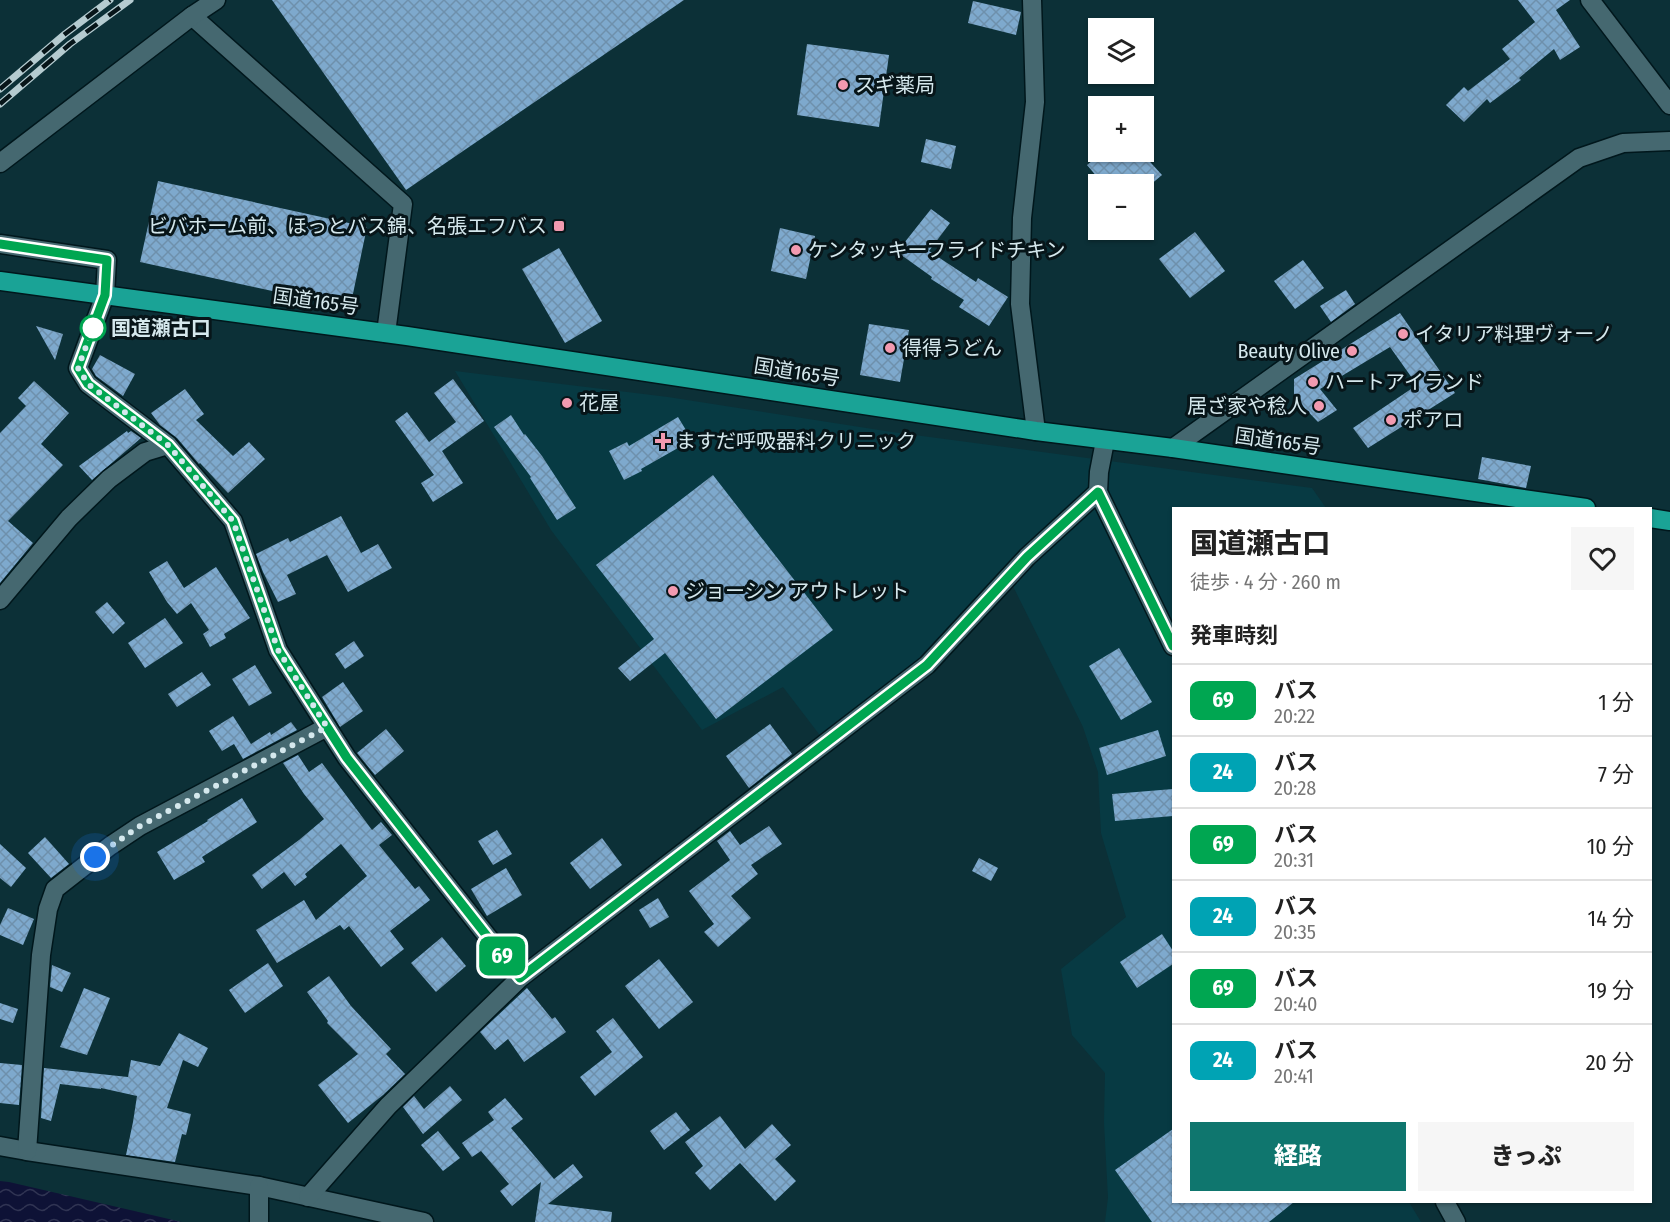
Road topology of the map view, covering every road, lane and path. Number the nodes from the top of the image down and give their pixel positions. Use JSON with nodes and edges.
{"nodes":[{"id":1,"x":216,"y":0,"type":"edge"},
{"id":2,"x":1032,"y":0,"type":"edge"},
{"id":3,"x":1590,"y":0,"type":"edge"},
{"id":4,"x":192,"y":16,"type":"junction"},
{"id":5,"x":1670,"y":105,"type":"edge"},
{"id":6,"x":1670,"y":141,"type":"edge"},
{"id":7,"x":0,"y":163,"type":"edge"},
{"id":8,"x":0,"y":244,"type":"edge"},
{"id":9,"x":0,"y":281,"type":"edge"},
{"id":10,"x":105,"y":295,"type":"junction"},
{"id":11,"x":386,"y":333,"type":"junction"},
{"id":12,"x":1036,"y":431,"type":"junction"},
{"id":13,"x":1105,"y":441,"type":"junction"},
{"id":14,"x":168,"y":445,"type":"junction"},
{"id":15,"x":1173,"y":448,"type":"junction"},
{"id":16,"x":1098,"y":492,"type":"junction"},
{"id":17,"x":1579,"y":507,"type":"edge"},
{"id":18,"x":1652,"y":518,"type":"edge"},
{"id":19,"x":1670,"y":521,"type":"edge"},
{"id":20,"x":0,"y":600,"type":"edge"},
{"id":21,"x":1172,"y":644,"type":"edge"},
{"id":22,"x":327,"y":727,"type":"junction"},
{"id":23,"x":520,"y":978,"type":"junction"},
{"id":24,"x":0,"y":1146,"type":"edge"},
{"id":25,"x":27,"y":1151,"type":"junction"},
{"id":26,"x":259,"y":1193,"type":"junction"},
{"id":27,"x":308,"y":1197,"type":"junction"},
{"id":28,"x":1446,"y":1203,"type":"edge"},
{"id":29,"x":259,"y":1222,"type":"edge"},
{"id":30,"x":424,"y":1222,"type":"edge"},
{"id":31,"x":1456,"y":1222,"type":"edge"}],
"edges":[{"from":1,"to":4,"type":"street"},
{"from":2,"to":12,"type":"street"},
{"from":3,"to":5,"type":"street"},
{"from":4,"to":7,"type":"street"},
{"from":4,"to":11,"type":"street"},
{"from":6,"to":15,"type":"street"},
{"from":8,"to":10,"type":"street"},
{"from":9,"to":10,"type":"highway","name":"国道165号"},
{"from":10,"to":11,"type":"highway","name":"国道165号"},
{"from":10,"to":14,"type":"street"},
{"from":11,"to":12,"type":"highway","name":"国道165号"},
{"from":12,"to":13,"type":"highway","name":"国道165号"},
{"from":13,"to":15,"type":"highway","name":"国道165号"},
{"from":13,"to":16,"type":"street"},
{"from":14,"to":20,"type":"street"},
{"from":14,"to":22,"type":"street"},
{"from":15,"to":17,"type":"highway","name":"国道165号"},
{"from":16,"to":21,"type":"street"},
{"from":16,"to":23,"type":"street"},
{"from":18,"to":19,"type":"highway"},
{"from":22,"to":23,"type":"street"},
{"from":22,"to":25,"type":"street"},
{"from":23,"to":27,"type":"street"},
{"from":24,"to":25,"type":"street"},
{"from":25,"to":26,"type":"street"},
{"from":26,"to":27,"type":"street"},
{"from":26,"to":29,"type":"street"},
{"from":27,"to":30,"type":"street"},
{"from":28,"to":31,"type":"street"}]}
